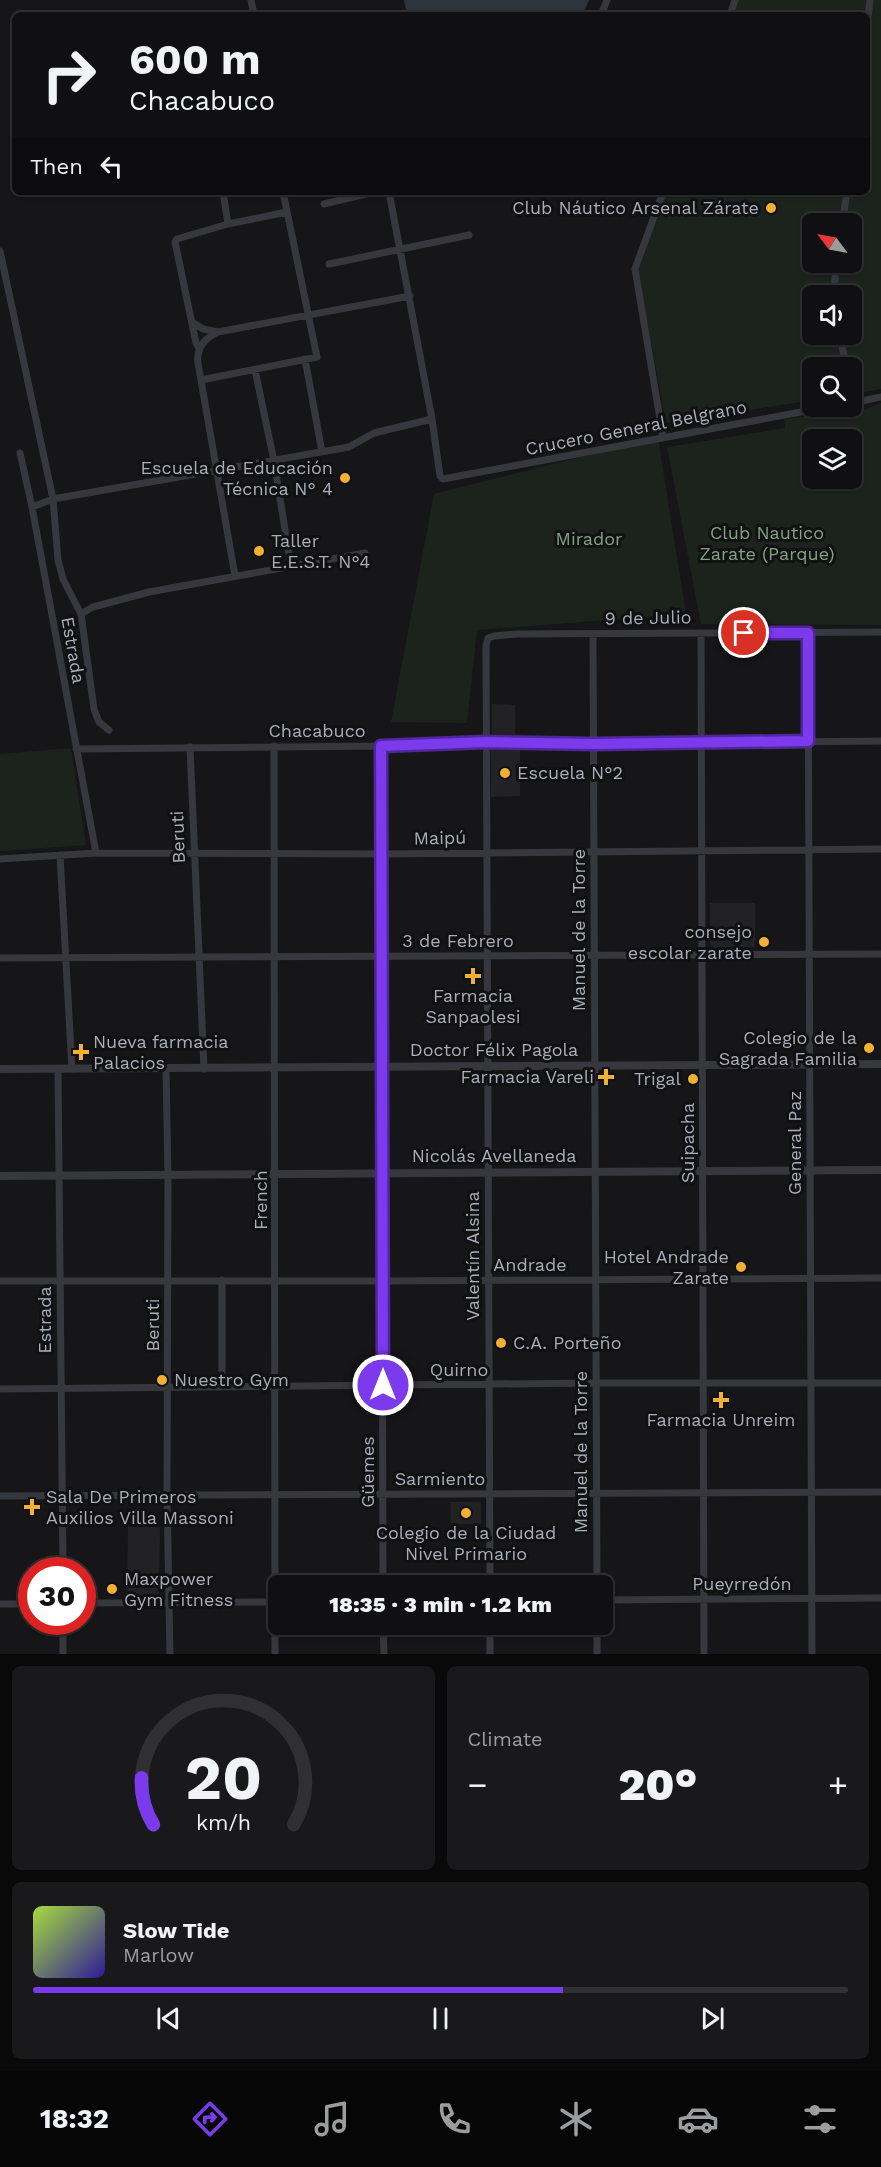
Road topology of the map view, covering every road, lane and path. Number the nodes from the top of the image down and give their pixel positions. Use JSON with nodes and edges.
{"nodes":[{"id":1,"x":223,"y":195,"type":"edge"},
{"id":2,"x":284,"y":195,"type":"edge"},
{"id":3,"x":362,"y":195,"type":"edge"},
{"id":4,"x":390,"y":195,"type":"edge"},
{"id":5,"x":662,"y":195,"type":"edge"},
{"id":6,"x":847,"y":195,"type":"edge"},
{"id":7,"x":324,"y":204,"type":"dead end"},
{"id":8,"x":287,"y":212,"type":"junction"},
{"id":9,"x":844,"y":213,"type":"edge"},
{"id":10,"x":228,"y":224,"type":"junction"},
{"id":11,"x":470,"y":235,"type":"dead end"},
{"id":12,"x":400,"y":249,"type":"junction"},
{"id":13,"x":0,"y":251,"type":"edge"},
{"id":14,"x":329,"y":264,"type":"dead end"},
{"id":15,"x":410,"y":296,"type":"junction"},
{"id":16,"x":309,"y":314,"type":"junction"},
{"id":17,"x":192,"y":322,"type":"junction"},
{"id":18,"x":218,"y":332,"type":"junction"},
{"id":19,"x":199,"y":348,"type":"junction"},
{"id":20,"x":305,"y":359,"type":"junction"},
{"id":21,"x":255,"y":370,"type":"junction"},
{"id":22,"x":201,"y":380,"type":"junction"},
{"id":23,"x":881,"y":397,"type":"edge"},
{"id":24,"x":862,"y":401,"type":"edge"},
{"id":25,"x":802,"y":412,"type":"edge"},
{"id":26,"x":432,"y":419,"type":"junction"},
{"id":27,"x":663,"y":437,"type":"junction"},
{"id":28,"x":322,"y":452,"type":"junction"},
{"id":29,"x":20,"y":453,"type":"dead end"},
{"id":30,"x":274,"y":461,"type":"junction"},
{"id":31,"x":217,"y":471,"type":"junction"},
{"id":32,"x":54,"y":499,"type":"junction"},
{"id":33,"x":32,"y":507,"type":"junction"},
{"id":34,"x":365,"y":553,"type":"dead end"},
{"id":35,"x":291,"y":567,"type":"junction"},
{"id":36,"x":235,"y":576,"type":"junction"},
{"id":37,"x":81,"y":614,"type":"junction"},
{"id":38,"x":881,"y":632,"type":"edge"},
{"id":39,"x":701,"y":633,"type":"junction"},
{"id":40,"x":808,"y":633,"type":"junction"},
{"id":41,"x":593,"y":634,"type":"junction"},
{"id":42,"x":488,"y":638,"type":"joint"},
{"id":43,"x":109,"y":730,"type":"dead end"},
{"id":44,"x":702,"y":741,"type":"junction"},
{"id":45,"x":808,"y":741,"type":"junction"},
{"id":46,"x":881,"y":741,"type":"edge"},
{"id":47,"x":486,"y":742,"type":"junction"},
{"id":48,"x":593,"y":744,"type":"junction"},
{"id":49,"x":274,"y":746,"type":"junction"},
{"id":50,"x":381,"y":746,"type":"junction"},
{"id":51,"x":190,"y":747,"type":"junction"},
{"id":52,"x":76,"y":749,"type":"junction"},
{"id":53,"x":809,"y":849,"type":"junction"},
{"id":54,"x":881,"y":849,"type":"edge"},
{"id":55,"x":702,"y":851,"type":"junction"},
{"id":56,"x":486,"y":852,"type":"junction"},
{"id":57,"x":594,"y":852,"type":"junction"},
{"id":58,"x":96,"y":853,"type":"junction"},
{"id":59,"x":194,"y":853,"type":"junction"},
{"id":60,"x":275,"y":854,"type":"junction"},
{"id":61,"x":382,"y":854,"type":"junction"},
{"id":62,"x":60,"y":855,"type":"junction"},
{"id":63,"x":0,"y":859,"type":"edge"},
{"id":64,"x":809,"y":954,"type":"junction"},
{"id":65,"x":881,"y":954,"type":"edge"},
{"id":66,"x":702,"y":955,"type":"junction"},
{"id":67,"x":382,"y":956,"type":"junction"},
{"id":68,"x":487,"y":956,"type":"junction"},
{"id":69,"x":594,"y":956,"type":"junction"},
{"id":70,"x":200,"y":957,"type":"junction"},
{"id":71,"x":275,"y":957,"type":"junction"},
{"id":72,"x":0,"y":958,"type":"edge"},
{"id":73,"x":64,"y":958,"type":"junction"},
{"id":74,"x":810,"y":1064,"type":"junction"},
{"id":75,"x":881,"y":1064,"type":"edge"},
{"id":76,"x":702,"y":1065,"type":"junction"},
{"id":77,"x":595,"y":1066,"type":"junction"},
{"id":78,"x":487,"y":1067,"type":"junction"},
{"id":79,"x":382,"y":1068,"type":"junction"},
{"id":80,"x":0,"y":1069,"type":"edge"},
{"id":81,"x":58,"y":1069,"type":"junction"},
{"id":82,"x":72,"y":1069,"type":"junction"},
{"id":83,"x":166,"y":1069,"type":"junction"},
{"id":84,"x":204,"y":1069,"type":"junction"},
{"id":85,"x":275,"y":1069,"type":"junction"},
{"id":86,"x":881,"y":1170,"type":"edge"},
{"id":87,"x":703,"y":1171,"type":"junction"},
{"id":88,"x":810,"y":1171,"type":"junction"},
{"id":89,"x":487,"y":1172,"type":"junction"},
{"id":90,"x":595,"y":1172,"type":"junction"},
{"id":91,"x":383,"y":1173,"type":"junction"},
{"id":92,"x":276,"y":1174,"type":"junction"},
{"id":93,"x":0,"y":1176,"type":"edge"},
{"id":94,"x":59,"y":1176,"type":"junction"},
{"id":95,"x":168,"y":1176,"type":"junction"},
{"id":96,"x":704,"y":1278,"type":"junction"},
{"id":97,"x":881,"y":1278,"type":"edge"},
{"id":98,"x":810,"y":1279,"type":"junction"},
{"id":99,"x":169,"y":1280,"type":"junction"},
{"id":100,"x":222,"y":1280,"type":"junction"},
{"id":101,"x":276,"y":1280,"type":"junction"},
{"id":102,"x":488,"y":1280,"type":"junction"},
{"id":103,"x":595,"y":1280,"type":"junction"},
{"id":104,"x":0,"y":1281,"type":"edge"},
{"id":105,"x":60,"y":1281,"type":"junction"},
{"id":106,"x":383,"y":1281,"type":"junction"},
{"id":107,"x":596,"y":1383,"type":"junction"},
{"id":108,"x":881,"y":1383,"type":"edge"},
{"id":109,"x":704,"y":1384,"type":"junction"},
{"id":110,"x":811,"y":1384,"type":"junction"},
{"id":111,"x":383,"y":1385,"type":"junction"},
{"id":112,"x":488,"y":1386,"type":"junction"},
{"id":113,"x":168,"y":1387,"type":"junction"},
{"id":114,"x":222,"y":1387,"type":"junction"},
{"id":115,"x":276,"y":1387,"type":"junction"},
{"id":116,"x":60,"y":1388,"type":"junction"},
{"id":117,"x":0,"y":1389,"type":"edge"},
{"id":118,"x":881,"y":1492,"type":"edge"},
{"id":119,"x":812,"y":1493,"type":"junction"},
{"id":120,"x":489,"y":1494,"type":"junction"},
{"id":121,"x":704,"y":1494,"type":"junction"},
{"id":122,"x":167,"y":1495,"type":"junction"},
{"id":123,"x":274,"y":1495,"type":"junction"},
{"id":124,"x":382,"y":1495,"type":"junction"},
{"id":125,"x":596,"y":1495,"type":"junction"},
{"id":126,"x":0,"y":1496,"type":"edge"},
{"id":127,"x":62,"y":1496,"type":"junction"},
{"id":128,"x":63,"y":1557,"type":"edge"},
{"id":129,"x":276,"y":1575,"type":"edge"},
{"id":130,"x":383,"y":1575,"type":"edge"},
{"id":131,"x":490,"y":1575,"type":"edge"},
{"id":132,"x":597,"y":1575,"type":"edge"},
{"id":133,"x":812,"y":1598,"type":"junction"},
{"id":134,"x":881,"y":1598,"type":"edge"},
{"id":135,"x":704,"y":1599,"type":"junction"},
{"id":136,"x":613,"y":1600,"type":"edge"},
{"id":137,"x":268,"y":1602,"type":"edge"},
{"id":138,"x":96,"y":1603,"type":"edge"},
{"id":139,"x":169,"y":1603,"type":"junction"},
{"id":140,"x":0,"y":1604,"type":"edge"},
{"id":141,"x":18,"y":1604,"type":"edge"},
{"id":142,"x":63,"y":1635,"type":"edge"},
{"id":143,"x":276,"y":1635,"type":"edge"},
{"id":144,"x":383,"y":1635,"type":"edge"},
{"id":145,"x":490,"y":1635,"type":"edge"},
{"id":146,"x":597,"y":1635,"type":"edge"},
{"id":147,"x":63,"y":1654,"type":"edge"},
{"id":148,"x":170,"y":1654,"type":"edge"},
{"id":149,"x":275,"y":1654,"type":"edge"},
{"id":150,"x":384,"y":1654,"type":"edge"},
{"id":151,"x":490,"y":1654,"type":"edge"},
{"id":152,"x":597,"y":1654,"type":"edge"},
{"id":153,"x":704,"y":1654,"type":"edge"},
{"id":154,"x":812,"y":1654,"type":"edge"}],
"edges":[{"from":1,"to":10,"type":"street"},
{"from":2,"to":8,"type":"street"},
{"from":3,"to":7,"type":"street"},
{"from":4,"to":12,"type":"street"},
{"from":5,"to":27,"type":"street"},
{"from":6,"to":9,"type":"street"},
{"from":8,"to":10,"type":"street"},
{"from":8,"to":16,"type":"street"},
{"from":10,"to":17,"type":"street"},
{"from":11,"to":12,"type":"street"},
{"from":12,"to":14,"type":"street"},
{"from":12,"to":15,"type":"street"},
{"from":13,"to":32,"type":"street"},
{"from":15,"to":16,"type":"street"},
{"from":15,"to":26,"type":"street"},
{"from":16,"to":18,"type":"street"},
{"from":16,"to":20,"type":"street"},
{"from":17,"to":18,"type":"street"},
{"from":17,"to":19,"type":"street"},
{"from":18,"to":19,"type":"street"},
{"from":19,"to":22,"type":"street"},
{"from":20,"to":21,"type":"street"},
{"from":20,"to":28,"type":"street"},
{"from":21,"to":22,"type":"street"},
{"from":21,"to":30,"type":"street"},
{"from":22,"to":31,"type":"street"},
{"from":23,"to":24,"type":"street"},
{"from":25,"to":27,"type":"street","name":"Crucero General Belgrano"},
{"from":26,"to":27,"type":"street","name":"Crucero General Belgrano"},
{"from":26,"to":28,"type":"street"},
{"from":28,"to":30,"type":"street"},
{"from":29,"to":33,"type":"street","name":"Estrada"},
{"from":30,"to":31,"type":"street"},
{"from":30,"to":35,"type":"street"},
{"from":31,"to":32,"type":"street"},
{"from":31,"to":36,"type":"street"},
{"from":32,"to":33,"type":"street"},
{"from":32,"to":37,"type":"street"},
{"from":33,"to":52,"type":"street","name":"Estrada"},
{"from":34,"to":35,"type":"street"},
{"from":35,"to":36,"type":"street"},
{"from":36,"to":37,"type":"street"},
{"from":37,"to":43,"type":"street"},
{"from":38,"to":40,"type":"street","name":"9 de Julio"},
{"from":39,"to":40,"type":"street","name":"9 de Julio"},
{"from":39,"to":41,"type":"street","name":"9 de Julio"},
{"from":39,"to":44,"type":"street","name":"Suipacha"},
{"from":40,"to":45,"type":"street","name":"General Paz"},
{"from":41,"to":42,"type":"street","name":"9 de Julio"},
{"from":41,"to":48,"type":"street","name":"Manuel de la Torre"},
{"from":42,"to":47,"type":"street","name":"Valentín Alsina"},
{"from":44,"to":45,"type":"street","name":"Chacabuco"},
{"from":44,"to":48,"type":"street","name":"Chacabuco"},
{"from":44,"to":55,"type":"street","name":"Suipacha"},
{"from":45,"to":46,"type":"street","name":"Chacabuco"},
{"from":45,"to":53,"type":"street","name":"General Paz"},
{"from":47,"to":48,"type":"street","name":"Chacabuco"},
{"from":47,"to":50,"type":"street","name":"Chacabuco"},
{"from":47,"to":56,"type":"street","name":"Valentín Alsina"},
{"from":48,"to":57,"type":"street","name":"Manuel de la Torre"},
{"from":49,"to":50,"type":"street","name":"Chacabuco"},
{"from":49,"to":51,"type":"street","name":"Chacabuco"},
{"from":49,"to":60,"type":"street","name":"French"},
{"from":50,"to":61,"type":"street","name":"Güemes"},
{"from":51,"to":52,"type":"street","name":"Chacabuco"},
{"from":51,"to":59,"type":"street","name":"Beruti"},
{"from":52,"to":58,"type":"street","name":"Estrada"},
{"from":53,"to":54,"type":"street","name":"Maipú"},
{"from":53,"to":55,"type":"street","name":"Maipú"},
{"from":53,"to":64,"type":"street","name":"General Paz"},
{"from":55,"to":57,"type":"street","name":"Maipú"},
{"from":55,"to":66,"type":"street","name":"Suipacha"},
{"from":56,"to":57,"type":"street","name":"Maipú"},
{"from":56,"to":61,"type":"street","name":"Maipú"},
{"from":56,"to":68,"type":"street","name":"Valentín Alsina"},
{"from":57,"to":69,"type":"street","name":"Manuel de la Torre"},
{"from":58,"to":59,"type":"street","name":"Maipú"},
{"from":58,"to":62,"type":"street","name":"Maipú"},
{"from":59,"to":60,"type":"street","name":"Maipú"},
{"from":59,"to":70,"type":"street","name":"Beruti"},
{"from":60,"to":61,"type":"street","name":"Maipú"},
{"from":60,"to":71,"type":"street","name":"French"},
{"from":61,"to":67,"type":"street","name":"Güemes"},
{"from":62,"to":63,"type":"street","name":"Maipú"},
{"from":62,"to":73,"type":"street"},
{"from":64,"to":65,"type":"street","name":"3 de Febrero"},
{"from":64,"to":66,"type":"street","name":"3 de Febrero"},
{"from":64,"to":74,"type":"street","name":"General Paz"},
{"from":66,"to":69,"type":"street","name":"3 de Febrero"},
{"from":66,"to":76,"type":"street","name":"Suipacha"},
{"from":67,"to":68,"type":"street","name":"3 de Febrero"},
{"from":67,"to":71,"type":"street","name":"3 de Febrero"},
{"from":67,"to":79,"type":"street","name":"Güemes"},
{"from":68,"to":69,"type":"street","name":"3 de Febrero"},
{"from":68,"to":78,"type":"street","name":"Valentín Alsina"},
{"from":69,"to":77,"type":"street","name":"Manuel de la Torre"},
{"from":70,"to":71,"type":"street","name":"3 de Febrero"},
{"from":70,"to":73,"type":"street","name":"3 de Febrero"},
{"from":70,"to":84,"type":"street","name":"Beruti"},
{"from":71,"to":85,"type":"street","name":"French"},
{"from":72,"to":73,"type":"street","name":"3 de Febrero"},
{"from":73,"to":82,"type":"street"},
{"from":74,"to":75,"type":"street","name":"Doctor Félix Pagola"},
{"from":74,"to":76,"type":"street","name":"Doctor Félix Pagola"},
{"from":74,"to":88,"type":"street","name":"General Paz"},
{"from":76,"to":77,"type":"street","name":"Doctor Félix Pagola"},
{"from":76,"to":87,"type":"street","name":"Suipacha"},
{"from":77,"to":78,"type":"street","name":"Doctor Félix Pagola"},
{"from":77,"to":90,"type":"street","name":"Manuel de la Torre"},
{"from":78,"to":79,"type":"street","name":"Doctor Félix Pagola"},
{"from":78,"to":89,"type":"street","name":"Valentín Alsina"},
{"from":79,"to":85,"type":"street","name":"Doctor Félix Pagola"},
{"from":79,"to":91,"type":"street","name":"Güemes"},
{"from":80,"to":81,"type":"street","name":"Doctor Félix Pagola"},
{"from":81,"to":82,"type":"street","name":"Doctor Félix Pagola"},
{"from":81,"to":94,"type":"street","name":"Estrada"},
{"from":82,"to":83,"type":"street","name":"Doctor Félix Pagola"},
{"from":83,"to":84,"type":"street","name":"Doctor Félix Pagola"},
{"from":83,"to":95,"type":"street","name":"Beruti"},
{"from":84,"to":85,"type":"street","name":"Doctor Félix Pagola"},
{"from":85,"to":92,"type":"street","name":"French"},
{"from":86,"to":88,"type":"street","name":"Nicolás Avellaneda"},
{"from":87,"to":88,"type":"street","name":"Nicolás Avellaneda"},
{"from":87,"to":90,"type":"street","name":"Nicolás Avellaneda"},
{"from":87,"to":96,"type":"street","name":"Suipacha"},
{"from":88,"to":98,"type":"street","name":"General Paz"},
{"from":89,"to":90,"type":"street","name":"Nicolás Avellaneda"},
{"from":89,"to":91,"type":"street","name":"Nicolás Avellaneda"},
{"from":89,"to":102,"type":"street","name":"Valentín Alsina"},
{"from":90,"to":103,"type":"street","name":"Manuel de la Torre"},
{"from":91,"to":92,"type":"street","name":"Nicolás Avellaneda"},
{"from":91,"to":106,"type":"street","name":"Güemes"},
{"from":92,"to":95,"type":"street","name":"Nicolás Avellaneda"},
{"from":92,"to":101,"type":"street","name":"French"},
{"from":93,"to":94,"type":"street","name":"Nicolás Avellaneda"},
{"from":94,"to":95,"type":"street","name":"Nicolás Avellaneda"},
{"from":94,"to":105,"type":"street","name":"Estrada"},
{"from":95,"to":99,"type":"street","name":"Beruti"},
{"from":96,"to":98,"type":"street","name":"Andrade"},
{"from":96,"to":103,"type":"street","name":"Andrade"},
{"from":96,"to":109,"type":"street","name":"Suipacha"},
{"from":97,"to":98,"type":"street","name":"Andrade"},
{"from":98,"to":110,"type":"street","name":"General Paz"},
{"from":99,"to":100,"type":"street","name":"Andrade"},
{"from":99,"to":105,"type":"street","name":"Andrade"},
{"from":99,"to":113,"type":"street","name":"Beruti"},
{"from":100,"to":101,"type":"street","name":"Andrade"},
{"from":100,"to":114,"type":"street"},
{"from":101,"to":106,"type":"street","name":"Andrade"},
{"from":101,"to":115,"type":"street","name":"French"},
{"from":102,"to":103,"type":"street","name":"Andrade"},
{"from":102,"to":106,"type":"street","name":"Andrade"},
{"from":102,"to":112,"type":"street","name":"Valentín Alsina"},
{"from":103,"to":107,"type":"street","name":"Manuel de la Torre"},
{"from":104,"to":105,"type":"street","name":"Andrade"},
{"from":105,"to":116,"type":"street","name":"Estrada"},
{"from":106,"to":111,"type":"street","name":"Güemes"},
{"from":107,"to":109,"type":"street","name":"Quirno"},
{"from":107,"to":112,"type":"street","name":"Quirno"},
{"from":107,"to":125,"type":"street","name":"Manuel de la Torre"},
{"from":108,"to":110,"type":"street","name":"Quirno"},
{"from":109,"to":110,"type":"street","name":"Quirno"},
{"from":109,"to":121,"type":"street","name":"Suipacha"},
{"from":110,"to":119,"type":"street","name":"General Paz"},
{"from":111,"to":112,"type":"street","name":"Quirno"},
{"from":111,"to":115,"type":"street","name":"Quirno"},
{"from":111,"to":124,"type":"street","name":"Güemes"},
{"from":112,"to":120,"type":"street","name":"Valentín Alsina"},
{"from":113,"to":114,"type":"street","name":"Quirno"},
{"from":113,"to":116,"type":"street","name":"Quirno"},
{"from":113,"to":122,"type":"street","name":"Beruti"},
{"from":114,"to":115,"type":"street","name":"Quirno"},
{"from":115,"to":123,"type":"street","name":"French"},
{"from":116,"to":117,"type":"street","name":"Quirno"},
{"from":116,"to":127,"type":"street","name":"Estrada"},
{"from":118,"to":119,"type":"street","name":"Sarmiento"},
{"from":119,"to":121,"type":"street","name":"Sarmiento"},
{"from":119,"to":133,"type":"street","name":"General Paz"},
{"from":120,"to":124,"type":"street","name":"Sarmiento"},
{"from":120,"to":125,"type":"street","name":"Sarmiento"},
{"from":120,"to":131,"type":"street","name":"Valentín Alsina"},
{"from":121,"to":125,"type":"street","name":"Sarmiento"},
{"from":121,"to":135,"type":"street","name":"Suipacha"},
{"from":122,"to":123,"type":"street","name":"Sarmiento"},
{"from":122,"to":127,"type":"street","name":"Sarmiento"},
{"from":122,"to":139,"type":"street","name":"Beruti"},
{"from":123,"to":124,"type":"street","name":"Sarmiento"},
{"from":123,"to":129,"type":"street","name":"French"},
{"from":124,"to":130,"type":"street","name":"Güemes"},
{"from":125,"to":132,"type":"street","name":"Manuel de la Torre"},
{"from":126,"to":127,"type":"street","name":"Sarmiento"},
{"from":127,"to":128,"type":"street","name":"Estrada"},
{"from":133,"to":134,"type":"street","name":"Pueyrredón"},
{"from":133,"to":135,"type":"street","name":"Pueyrredón"},
{"from":133,"to":154,"type":"street","name":"General Paz"},
{"from":135,"to":136,"type":"street","name":"Pueyrredón"},
{"from":135,"to":153,"type":"street","name":"Suipacha"},
{"from":137,"to":139,"type":"street"},
{"from":138,"to":139,"type":"street"},
{"from":139,"to":148,"type":"street","name":"Beruti"},
{"from":140,"to":141,"type":"street"},
{"from":142,"to":147,"type":"street"},
{"from":143,"to":149,"type":"street","name":"French"},
{"from":144,"to":150,"type":"street"},
{"from":145,"to":151,"type":"street"},
{"from":146,"to":152,"type":"street"}]}
